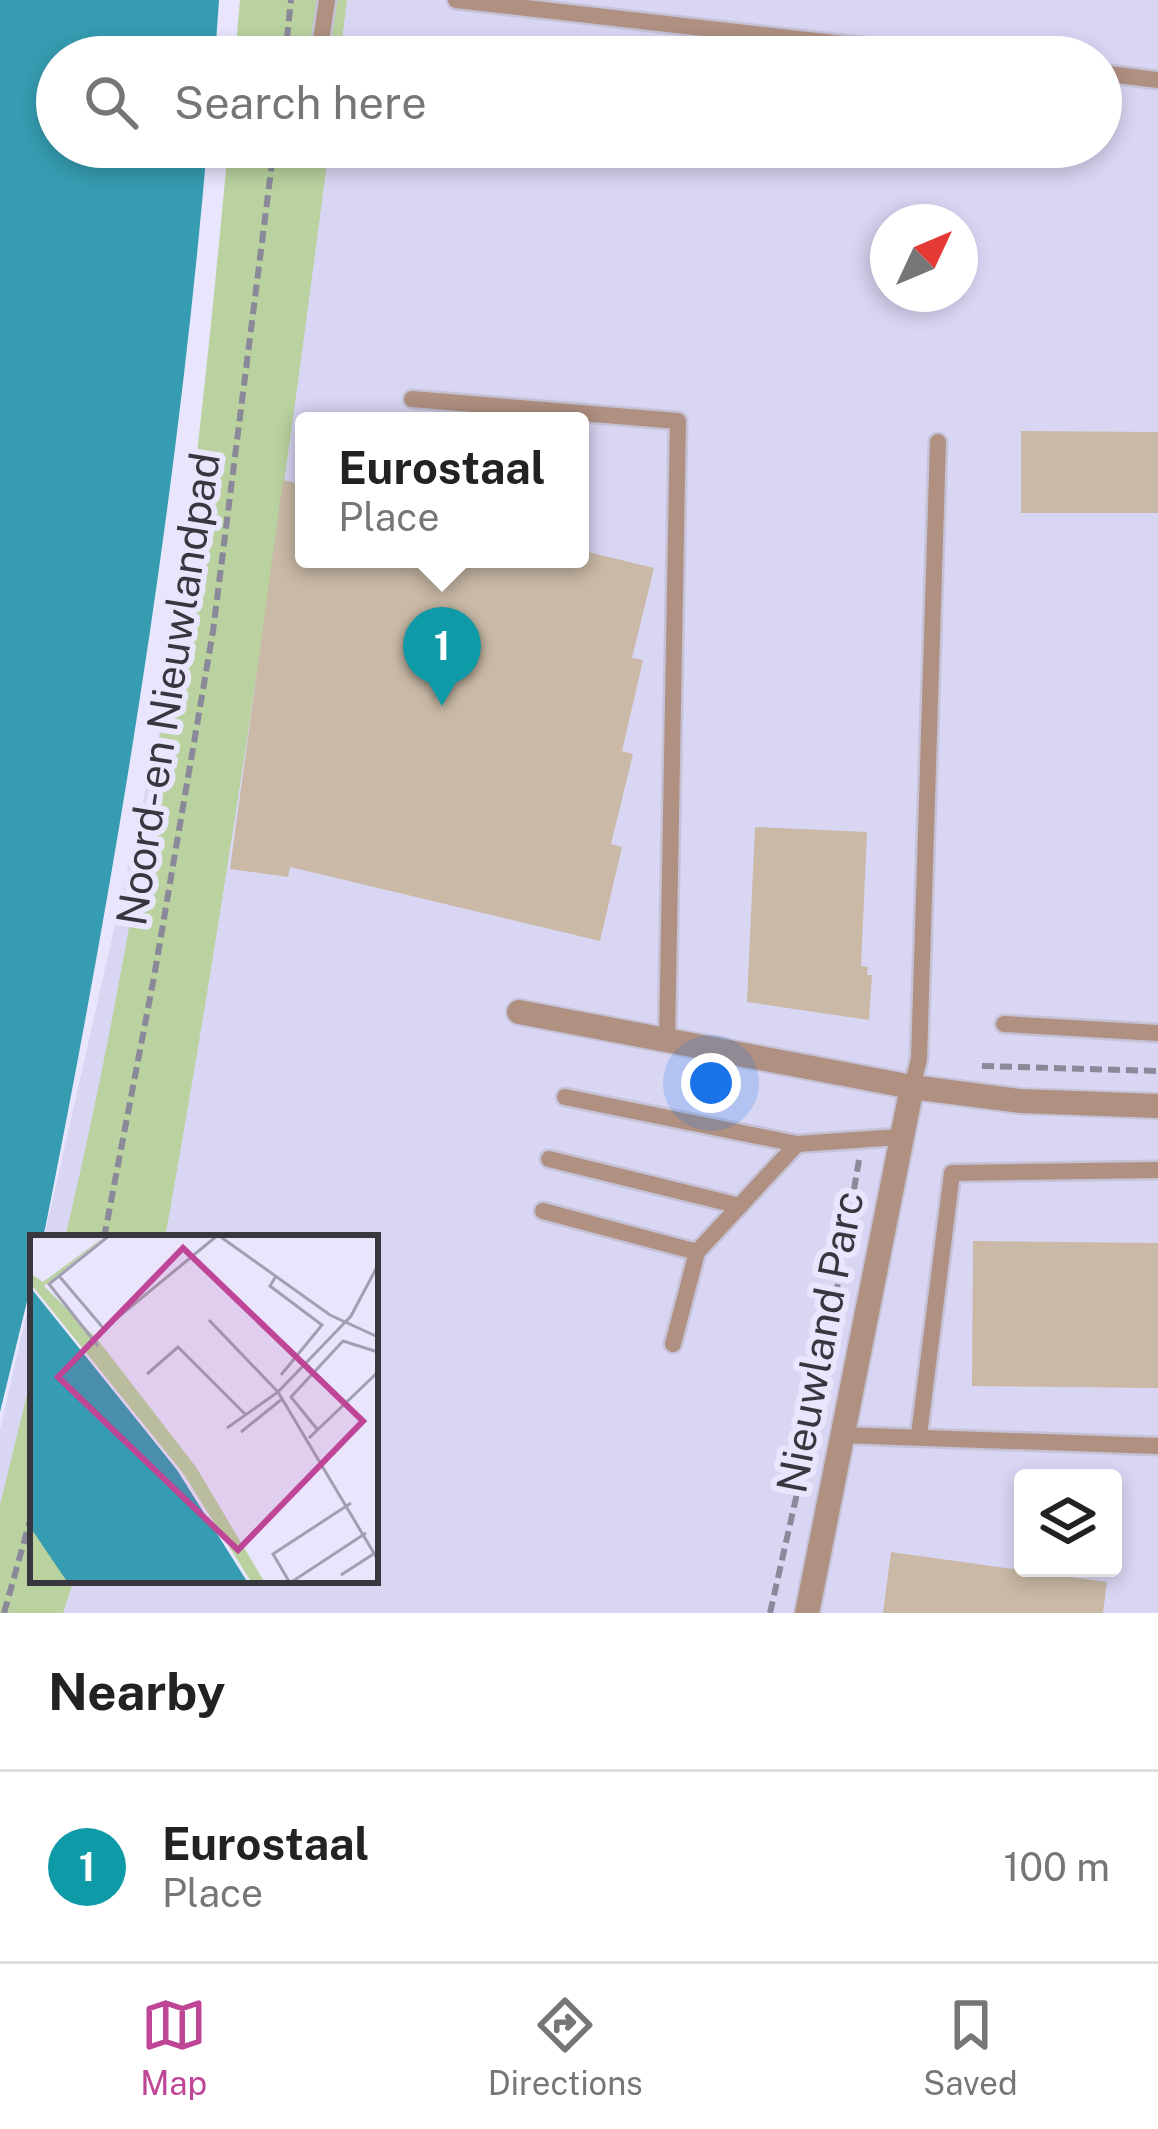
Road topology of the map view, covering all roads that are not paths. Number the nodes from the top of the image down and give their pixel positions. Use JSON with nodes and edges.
{"nodes":[{"id":1,"x":327,"y":0,"type":"edge"},
{"id":2,"x":456,"y":0,"type":"edge"},
{"id":3,"x":322,"y":36,"type":"edge"},
{"id":4,"x":773,"y":36,"type":"edge"},
{"id":5,"x":1122,"y":76,"type":"edge"},
{"id":6,"x":1158,"y":80,"type":"edge"},
{"id":7,"x":412,"y":399,"type":"dead end"},
{"id":8,"x":569,"y":412,"type":"edge"},
{"id":9,"x":589,"y":414,"type":"edge"},
{"id":10,"x":938,"y":442,"type":"dead end"},
{"id":11,"x":519,"y":1012,"type":"dead end"},
{"id":12,"x":1004,"y":1024,"type":"dead end"},
{"id":13,"x":1158,"y":1033,"type":"edge"},
{"id":14,"x":667,"y":1042,"type":"junction"},
{"id":15,"x":912,"y":1087,"type":"junction"},
{"id":16,"x":565,"y":1097,"type":"dead end"},
{"id":17,"x":1158,"y":1106,"type":"edge"},
{"id":18,"x":899,"y":1137,"type":"junction"},
{"id":19,"x":797,"y":1144,"type":"junction"},
{"id":20,"x":549,"y":1159,"type":"dead end"},
{"id":21,"x":1158,"y":1170,"type":"edge"},
{"id":22,"x":740,"y":1206,"type":"junction"},
{"id":23,"x":543,"y":1211,"type":"dead end"},
{"id":24,"x":697,"y":1252,"type":"junction"},
{"id":25,"x":673,"y":1344,"type":"dead end"},
{"id":26,"x":841,"y":1435,"type":"junction"},
{"id":27,"x":919,"y":1435,"type":"junction"},
{"id":28,"x":1158,"y":1446,"type":"edge"},
{"id":29,"x":807,"y":1613,"type":"edge"}],
"edges":[{"from":1,"to":3,"type":"lane"},
{"from":2,"to":4,"type":"lane"},
{"from":5,"to":6,"type":"lane"},
{"from":7,"to":8,"type":"lane"},
{"from":9,"to":14,"type":"lane"},
{"from":10,"to":15,"type":"lane"},
{"from":11,"to":14,"type":"street"},
{"from":12,"to":13,"type":"lane"},
{"from":14,"to":15,"type":"street"},
{"from":15,"to":17,"type":"street"},
{"from":15,"to":18,"type":"street","name":"Nieuwland Parc"},
{"from":16,"to":19,"type":"lane"},
{"from":18,"to":19,"type":"lane"},
{"from":18,"to":26,"type":"street","name":"Nieuwland Parc"},
{"from":19,"to":22,"type":"lane"},
{"from":20,"to":22,"type":"lane"},
{"from":21,"to":27,"type":"lane"},
{"from":22,"to":24,"type":"lane"},
{"from":23,"to":24,"type":"lane"},
{"from":24,"to":25,"type":"lane"},
{"from":26,"to":27,"type":"lane"},
{"from":26,"to":29,"type":"street","name":"Nieuwland Parc"},
{"from":27,"to":28,"type":"lane"}]}
